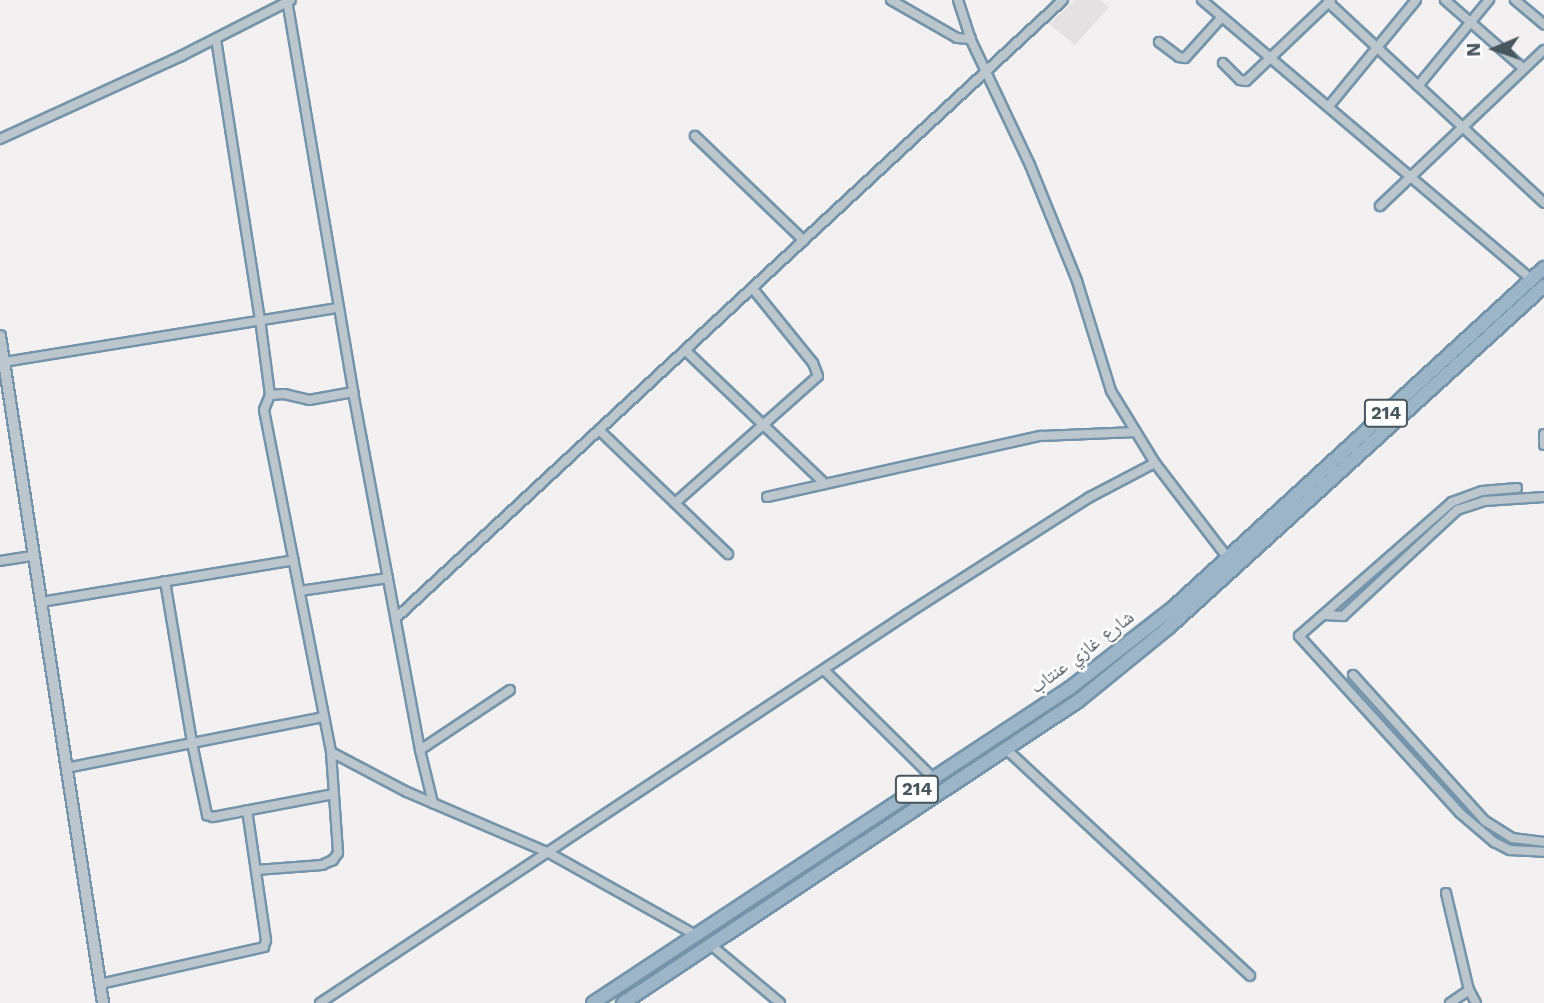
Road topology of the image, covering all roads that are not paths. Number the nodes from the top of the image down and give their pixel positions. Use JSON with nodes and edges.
{"nodes":[{"id":1,"x":891,"y":0,"type":"edge"},
{"id":2,"x":958,"y":0,"type":"edge"},
{"id":3,"x":1063,"y":0,"type":"edge"},
{"id":4,"x":1202,"y":0,"type":"edge"},
{"id":5,"x":1416,"y":0,"type":"edge"},
{"id":6,"x":1445,"y":0,"type":"edge"},
{"id":7,"x":1489,"y":0,"type":"edge"},
{"id":8,"x":1515,"y":0,"type":"edge"},
{"id":9,"x":289,"y":1,"type":"edge"},
{"id":10,"x":1330,"y":1,"type":"edge"},
{"id":11,"x":1222,"y":17,"type":"junction"},
{"id":12,"x":1471,"y":22,"type":"junction"},
{"id":13,"x":1544,"y":24,"type":"edge"},
{"id":14,"x":216,"y":39,"type":"junction"},
{"id":15,"x":971,"y":39,"type":"junction"},
{"id":16,"x":1159,"y":42,"type":"dead end"},
{"id":17,"x":1377,"y":48,"type":"junction"},
{"id":18,"x":1544,"y":50,"type":"edge"},
{"id":19,"x":1271,"y":56,"type":"junction"},
{"id":20,"x":1223,"y":63,"type":"dead end"},
{"id":21,"x":1523,"y":68,"type":"junction"},
{"id":22,"x":985,"y":71,"type":"junction"},
{"id":23,"x":1418,"y":86,"type":"junction"},
{"id":24,"x":1329,"y":106,"type":"junction"},
{"id":25,"x":1463,"y":129,"type":"junction"},
{"id":26,"x":695,"y":136,"type":"dead end"},
{"id":27,"x":0,"y":139,"type":"edge"},
{"id":28,"x":1412,"y":178,"type":"junction"},
{"id":29,"x":1544,"y":203,"type":"edge"},
{"id":30,"x":1380,"y":206,"type":"dead end"},
{"id":31,"x":804,"y":242,"type":"junction"},
{"id":32,"x":1544,"y":268,"type":"edge"},
{"id":33,"x":1531,"y":279,"type":"junction"},
{"id":34,"x":1544,"y":286,"type":"edge"},
{"id":35,"x":753,"y":289,"type":"junction"},
{"id":36,"x":339,"y":307,"type":"junction"},
{"id":37,"x":260,"y":319,"type":"junction"},
{"id":38,"x":0,"y":336,"type":"edge"},
{"id":39,"x":686,"y":351,"type":"junction"},
{"id":40,"x":5,"y":362,"type":"junction"},
{"id":41,"x":354,"y":392,"type":"junction"},
{"id":42,"x":270,"y":395,"type":"junction"},
{"id":43,"x":1405,"y":404,"type":"junction"},
{"id":44,"x":764,"y":426,"type":"junction"},
{"id":45,"x":600,"y":430,"type":"junction"},
{"id":46,"x":1136,"y":432,"type":"junction"},
{"id":47,"x":1544,"y":434,"type":"edge"},
{"id":48,"x":1544,"y":445,"type":"edge"},
{"id":49,"x":1155,"y":463,"type":"junction"},
{"id":50,"x":825,"y":484,"type":"junction"},
{"id":51,"x":1517,"y":488,"type":"dead end"},
{"id":52,"x":767,"y":497,"type":"dead end"},
{"id":53,"x":1544,"y":497,"type":"edge"},
{"id":54,"x":675,"y":503,"type":"junction"},
{"id":55,"x":728,"y":554,"type":"dead end"},
{"id":56,"x":33,"y":556,"type":"junction"},
{"id":57,"x":1228,"y":558,"type":"junction"},
{"id":58,"x":294,"y":559,"type":"junction"},
{"id":59,"x":0,"y":561,"type":"edge"},
{"id":60,"x":388,"y":578,"type":"junction"},
{"id":61,"x":165,"y":581,"type":"junction"},
{"id":62,"x":300,"y":591,"type":"junction"},
{"id":63,"x":41,"y":603,"type":"junction"},
{"id":64,"x":1324,"y":615,"type":"junction"},
{"id":65,"x":396,"y":618,"type":"junction"},
{"id":66,"x":824,"y":670,"type":"junction"},
{"id":67,"x":1353,"y":675,"type":"dead end"},
{"id":68,"x":510,"y":690,"type":"dead end"},
{"id":69,"x":324,"y":717,"type":"junction"},
{"id":70,"x":191,"y":743,"type":"junction"},
{"id":71,"x":1006,"y":749,"type":"junction"},
{"id":72,"x":420,"y":750,"type":"junction"},
{"id":73,"x":331,"y":752,"type":"junction"},
{"id":74,"x":66,"y":768,"type":"junction"},
{"id":75,"x":934,"y":779,"type":"junction"},
{"id":76,"x":334,"y":794,"type":"junction"},
{"id":77,"x":433,"y":803,"type":"junction"},
{"id":78,"x":247,"y":810,"type":"junction"},
{"id":79,"x":1544,"y":842,"type":"edge"},
{"id":80,"x":1544,"y":852,"type":"edge"},
{"id":81,"x":549,"y":853,"type":"junction"},
{"id":82,"x":256,"y":870,"type":"junction"},
{"id":83,"x":1446,"y":893,"type":"dead end"},
{"id":84,"x":696,"y":935,"type":"junction"},
{"id":85,"x":711,"y":944,"type":"junction"},
{"id":86,"x":1250,"y":976,"type":"dead end"},
{"id":87,"x":100,"y":984,"type":"junction"},
{"id":88,"x":1469,"y":990,"type":"junction"},
{"id":89,"x":103,"y":1003,"type":"edge"},
{"id":90,"x":320,"y":1003,"type":"edge"},
{"id":91,"x":593,"y":1003,"type":"edge"},
{"id":92,"x":623,"y":1003,"type":"edge"},
{"id":93,"x":780,"y":1003,"type":"edge"},
{"id":94,"x":1450,"y":1003,"type":"edge"},
{"id":95,"x":1476,"y":1003,"type":"edge"}],
"edges":[{"from":1,"to":15,"type":"street"},
{"from":2,"to":15,"type":"street"},
{"from":3,"to":22,"type":"street"},
{"from":4,"to":11,"type":"street"},
{"from":5,"to":17,"type":"street"},
{"from":6,"to":12,"type":"street"},
{"from":7,"to":12,"type":"street"},
{"from":8,"to":13,"type":"street"},
{"from":9,"to":14,"type":"street"},
{"from":9,"to":36,"type":"street"},
{"from":10,"to":17,"type":"street"},
{"from":10,"to":19,"type":"street"},
{"from":11,"to":16,"type":"street"},
{"from":11,"to":19,"type":"street"},
{"from":12,"to":21,"type":"street"},
{"from":12,"to":23,"type":"street"},
{"from":14,"to":27,"type":"street"},
{"from":14,"to":37,"type":"street"},
{"from":15,"to":22,"type":"street"},
{"from":17,"to":23,"type":"street"},
{"from":17,"to":24,"type":"street"},
{"from":18,"to":21,"type":"street"},
{"from":19,"to":20,"type":"street"},
{"from":19,"to":24,"type":"street"},
{"from":21,"to":25,"type":"street"},
{"from":22,"to":31,"type":"street"},
{"from":22,"to":46,"type":"street"},
{"from":23,"to":25,"type":"street"},
{"from":24,"to":28,"type":"street"},
{"from":25,"to":28,"type":"street"},
{"from":25,"to":29,"type":"street"},
{"from":26,"to":31,"type":"street"},
{"from":28,"to":30,"type":"street"},
{"from":28,"to":33,"type":"street"},
{"from":31,"to":35,"type":"street"},
{"from":32,"to":33,"type":"highway","name":"شارع غازي عنتاب","number":"214"},
{"from":33,"to":43,"type":"highway","name":"شارع غازي عنتاب","number":"214"},
{"from":34,"to":43,"type":"highway","number":"214"},
{"from":35,"to":39,"type":"street"},
{"from":35,"to":44,"type":"street"},
{"from":36,"to":37,"type":"street"},
{"from":36,"to":41,"type":"street"},
{"from":37,"to":40,"type":"street"},
{"from":37,"to":42,"type":"street"},
{"from":38,"to":40,"type":"street"},
{"from":39,"to":44,"type":"street"},
{"from":39,"to":45,"type":"street"},
{"from":40,"to":56,"type":"street"},
{"from":41,"to":42,"type":"street"},
{"from":41,"to":60,"type":"street"},
{"from":42,"to":58,"type":"street"},
{"from":43,"to":57,"type":"highway","name":"شارع غازي عنتاب","number":"214"},
{"from":43,"to":71,"type":"highway","number":"214"},
{"from":44,"to":50,"type":"street"},
{"from":44,"to":54,"type":"street"},
{"from":45,"to":54,"type":"street"},
{"from":45,"to":65,"type":"street"},
{"from":46,"to":49,"type":"street"},
{"from":46,"to":50,"type":"street"},
{"from":47,"to":48,"type":"street"},
{"from":49,"to":57,"type":"street"},
{"from":49,"to":66,"type":"street"},
{"from":50,"to":52,"type":"street"},
{"from":51,"to":64,"type":"street"},
{"from":53,"to":64,"type":"street"},
{"from":54,"to":55,"type":"street"},
{"from":56,"to":59,"type":"street"},
{"from":56,"to":63,"type":"street"},
{"from":57,"to":75,"type":"highway","name":"شارع غازي عنتاب","number":"214"},
{"from":58,"to":61,"type":"street"},
{"from":58,"to":62,"type":"street"},
{"from":60,"to":62,"type":"street"},
{"from":60,"to":65,"type":"street"},
{"from":61,"to":63,"type":"street"},
{"from":61,"to":70,"type":"street"},
{"from":62,"to":69,"type":"street"},
{"from":63,"to":74,"type":"street"},
{"from":64,"to":80,"type":"street"},
{"from":65,"to":72,"type":"street"},
{"from":66,"to":75,"type":"street"},
{"from":66,"to":81,"type":"street"},
{"from":67,"to":79,"type":"street"},
{"from":68,"to":72,"type":"street"},
{"from":69,"to":70,"type":"street"},
{"from":69,"to":73,"type":"street"},
{"from":70,"to":74,"type":"street"},
{"from":70,"to":78,"type":"street"},
{"from":71,"to":85,"type":"highway","number":"214"},
{"from":71,"to":86,"type":"street"},
{"from":72,"to":77,"type":"street"},
{"from":73,"to":76,"type":"street"},
{"from":73,"to":77,"type":"street"},
{"from":74,"to":87,"type":"street"},
{"from":75,"to":84,"type":"highway","name":"شارع غازي عنتاب","number":"214"},
{"from":76,"to":78,"type":"street"},
{"from":76,"to":82,"type":"street"},
{"from":77,"to":81,"type":"street"},
{"from":78,"to":82,"type":"street"},
{"from":81,"to":84,"type":"street"},
{"from":81,"to":90,"type":"street"},
{"from":82,"to":87,"type":"street"},
{"from":83,"to":88,"type":"street"},
{"from":84,"to":91,"type":"highway","name":"شارع غازي عنتاب","number":"214"},
{"from":85,"to":92,"type":"highway","number":"214"},
{"from":85,"to":93,"type":"street"},
{"from":87,"to":89,"type":"street"},
{"from":88,"to":94,"type":"street"},
{"from":88,"to":95,"type":"street"}]}
